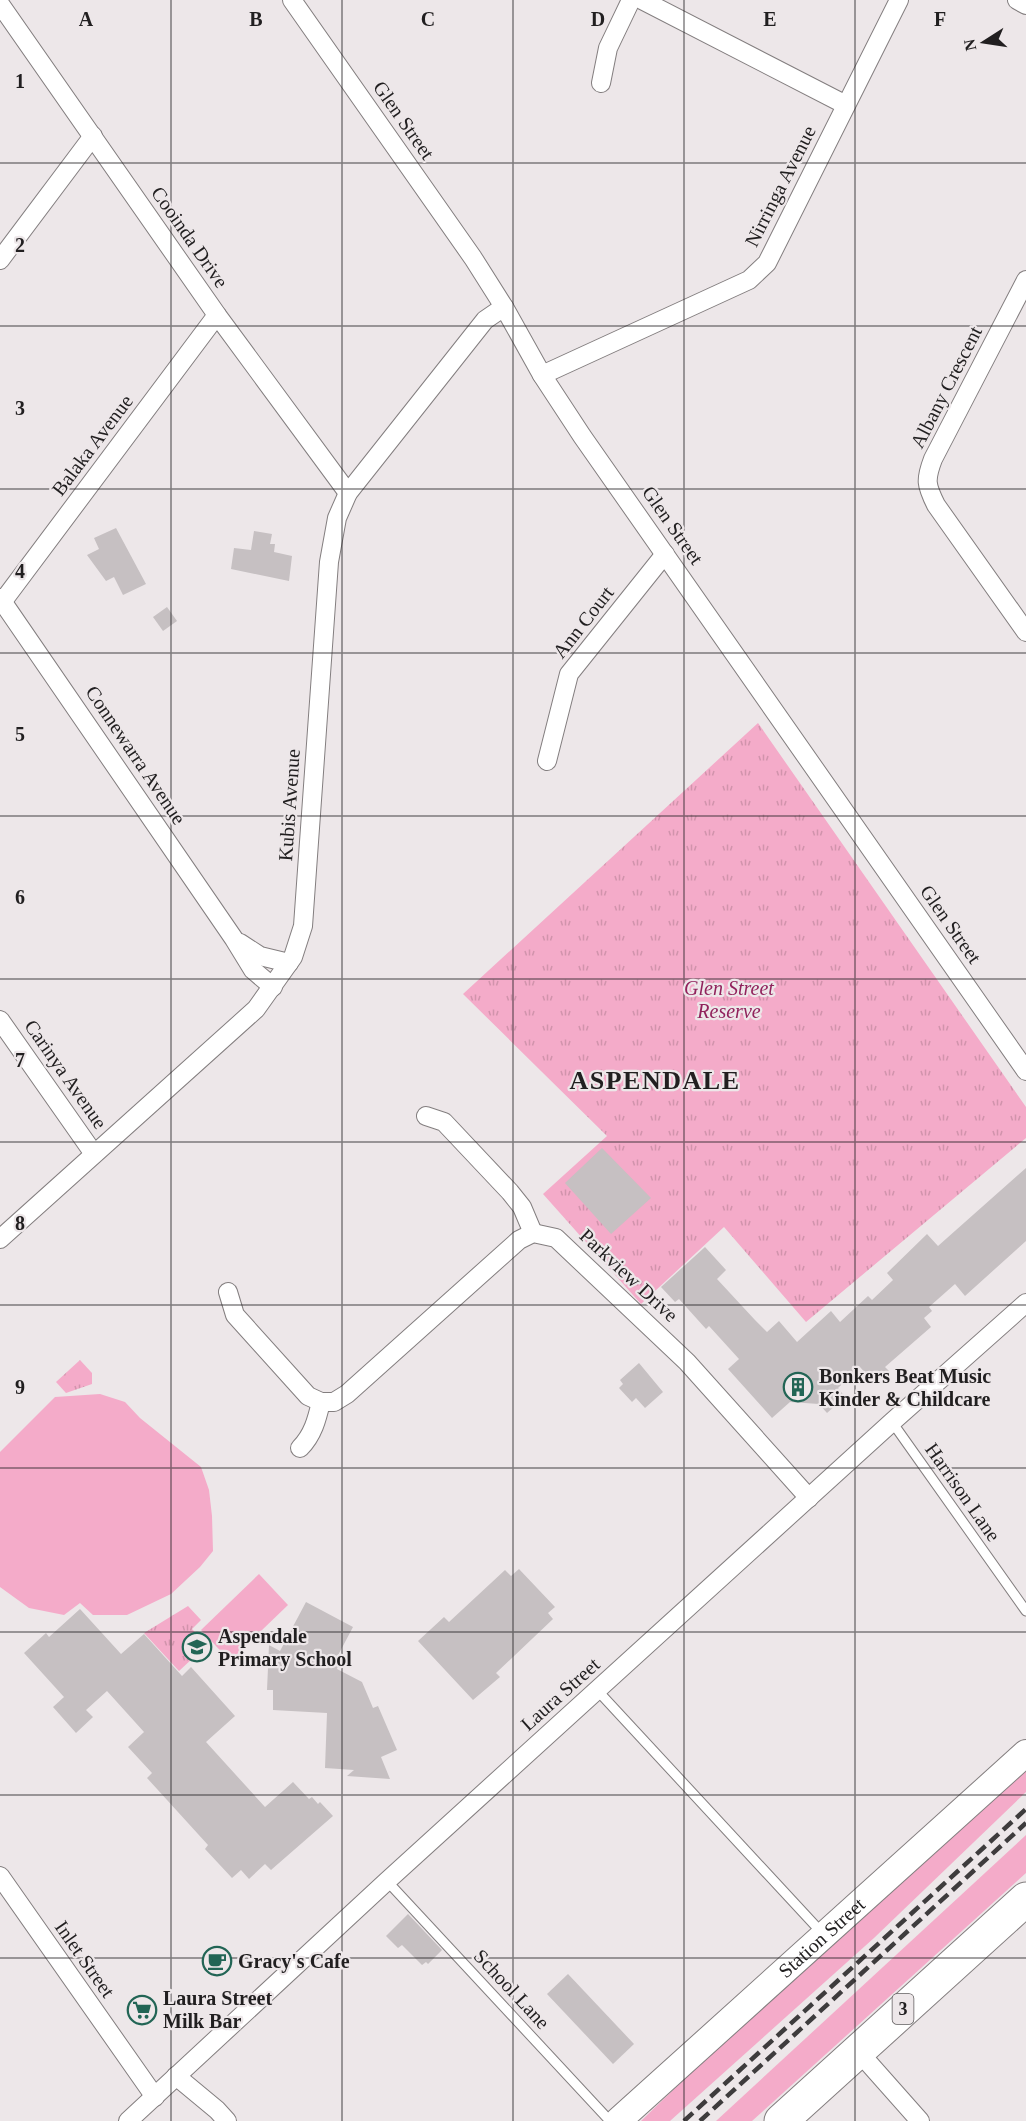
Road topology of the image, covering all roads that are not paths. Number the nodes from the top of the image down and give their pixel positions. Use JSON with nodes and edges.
{"nodes":[{"id":1,"x":292,"y":0,"type":"edge"},
{"id":2,"x":631,"y":0,"type":"edge"},
{"id":3,"x":642,"y":0,"type":"edge"},
{"id":4,"x":899,"y":0,"type":"edge"},
{"id":5,"x":1017,"y":0,"type":"edge"},
{"id":6,"x":0,"y":4,"type":"edge"},
{"id":7,"x":1026,"y":5,"type":"edge"},
{"id":8,"x":601,"y":83,"type":"dead end"},
{"id":9,"x":846,"y":105,"type":"junction"},
{"id":10,"x":93,"y":136,"type":"junction"},
{"id":11,"x":0,"y":260,"type":"edge"},
{"id":12,"x":1026,"y":280,"type":"edge"},
{"id":13,"x":504,"y":308,"type":"junction"},
{"id":14,"x":217,"y":315,"type":"junction"},
{"id":15,"x":542,"y":375,"type":"junction"},
{"id":16,"x":348,"y":493,"type":"junction"},
{"id":17,"x":665,"y":554,"type":"junction"},
{"id":18,"x":1,"y":599,"type":"edge"},
{"id":19,"x":1026,"y":632,"type":"edge"},
{"id":20,"x":547,"y":761,"type":"dead end"},
{"id":21,"x":234,"y":939,"type":"junction"},
{"id":22,"x":289,"y":963,"type":"junction"},
{"id":23,"x":273,"y":987,"type":"junction"},
{"id":24,"x":0,"y":1020,"type":"edge"},
{"id":25,"x":1026,"y":1071,"type":"edge"},
{"id":26,"x":426,"y":1116,"type":"dead end"},
{"id":27,"x":94,"y":1155,"type":"junction"},
{"id":28,"x":533,"y":1233,"type":"junction"},
{"id":29,"x":0,"y":1239,"type":"edge"},
{"id":30,"x":228,"y":1292,"type":"dead end"},
{"id":31,"x":1026,"y":1303,"type":"edge"},
{"id":32,"x":321,"y":1402,"type":"junction"},
{"id":33,"x":892,"y":1422,"type":"junction"},
{"id":34,"x":300,"y":1448,"type":"dead end"},
{"id":35,"x":809,"y":1498,"type":"junction"},
{"id":36,"x":1026,"y":1611,"type":"edge"},
{"id":37,"x":597,"y":1690,"type":"junction"},
{"id":38,"x":1026,"y":1753,"type":"edge"},
{"id":39,"x":0,"y":1876,"type":"edge"},
{"id":40,"x":387,"y":1881,"type":"junction"},
{"id":41,"x":1026,"y":1899,"type":"edge"},
{"id":42,"x":825,"y":1936,"type":"junction"},
{"id":43,"x":858,"y":2051,"type":"junction"},
{"id":44,"x":181,"y":2071,"type":"junction"},
{"id":45,"x":155,"y":2097,"type":"junction"},
{"id":46,"x":222,"y":2115,"type":"edge"},
{"id":47,"x":128,"y":2121,"type":"edge"},
{"id":48,"x":610,"y":2121,"type":"edge"},
{"id":49,"x":618,"y":2121,"type":"edge"},
{"id":50,"x":781,"y":2121,"type":"edge"},
{"id":51,"x":920,"y":2121,"type":"edge"}],
"edges":[{"from":1,"to":13,"type":"street","name":"Glen Street"},
{"from":2,"to":8,"type":"street"},
{"from":3,"to":9,"type":"street"},
{"from":4,"to":9,"type":"street","name":"Nirringa Avenue"},
{"from":5,"to":7,"type":"street"},
{"from":6,"to":10,"type":"street","name":"Cooinda Drive"},
{"from":9,"to":15,"type":"street","name":"Nirringa Avenue"},
{"from":10,"to":11,"type":"street"},
{"from":10,"to":14,"type":"street","name":"Cooinda Drive"},
{"from":12,"to":19,"type":"street","name":"Albany Crescent"},
{"from":13,"to":15,"type":"street","name":"Glen Street"},
{"from":13,"to":16,"type":"street","name":"Kubis Avenue"},
{"from":14,"to":16,"type":"street","name":"Cooinda Drive"},
{"from":14,"to":18,"type":"street","name":"Balaka Avenue"},
{"from":15,"to":17,"type":"street","name":"Glen Street"},
{"from":16,"to":22,"type":"street","name":"Kubis Avenue"},
{"from":17,"to":20,"type":"street","name":"Ann Court"},
{"from":17,"to":25,"type":"street","name":"Glen Street"},
{"from":18,"to":21,"type":"street","name":"Connewarra Avenue"},
{"from":21,"to":22,"type":"street","name":"Connewarra Avenue"},
{"from":21,"to":23,"type":"street","name":"Connewarra Avenue"},
{"from":22,"to":23,"type":"street","name":"Kubis Avenue"},
{"from":23,"to":27,"type":"street","name":"Kubis Avenue"},
{"from":24,"to":27,"type":"street","name":"Carinya Avenue"},
{"from":26,"to":28,"type":"street"},
{"from":27,"to":29,"type":"street","name":"Kubis Avenue"},
{"from":28,"to":32,"type":"street"},
{"from":28,"to":35,"type":"street","name":"Parkview Drive"},
{"from":30,"to":32,"type":"street"},
{"from":31,"to":33,"type":"street","name":"Laura Street"},
{"from":32,"to":34,"type":"street"},
{"from":33,"to":35,"type":"street","name":"Laura Street"},
{"from":33,"to":36,"type":"lane","name":"Harrison Lane"},
{"from":35,"to":37,"type":"street","name":"Laura Street"},
{"from":37,"to":40,"type":"street","name":"Laura Street"},
{"from":37,"to":42,"type":"lane"},
{"from":38,"to":42,"type":"street","name":"Station Street"},
{"from":39,"to":45,"type":"street","name":"Inlet Street"},
{"from":40,"to":44,"type":"street","name":"Laura Street"},
{"from":40,"to":48,"type":"lane","name":"School Lane"},
{"from":41,"to":43,"type":"highway","number":"3"},
{"from":42,"to":49,"type":"street","name":"Station Street"},
{"from":43,"to":50,"type":"highway","number":"3"},
{"from":43,"to":51,"type":"street"},
{"from":44,"to":45,"type":"street","name":"Laura Street"},
{"from":44,"to":46,"type":"street"},
{"from":45,"to":47,"type":"street","name":"Laura Street"}]}
